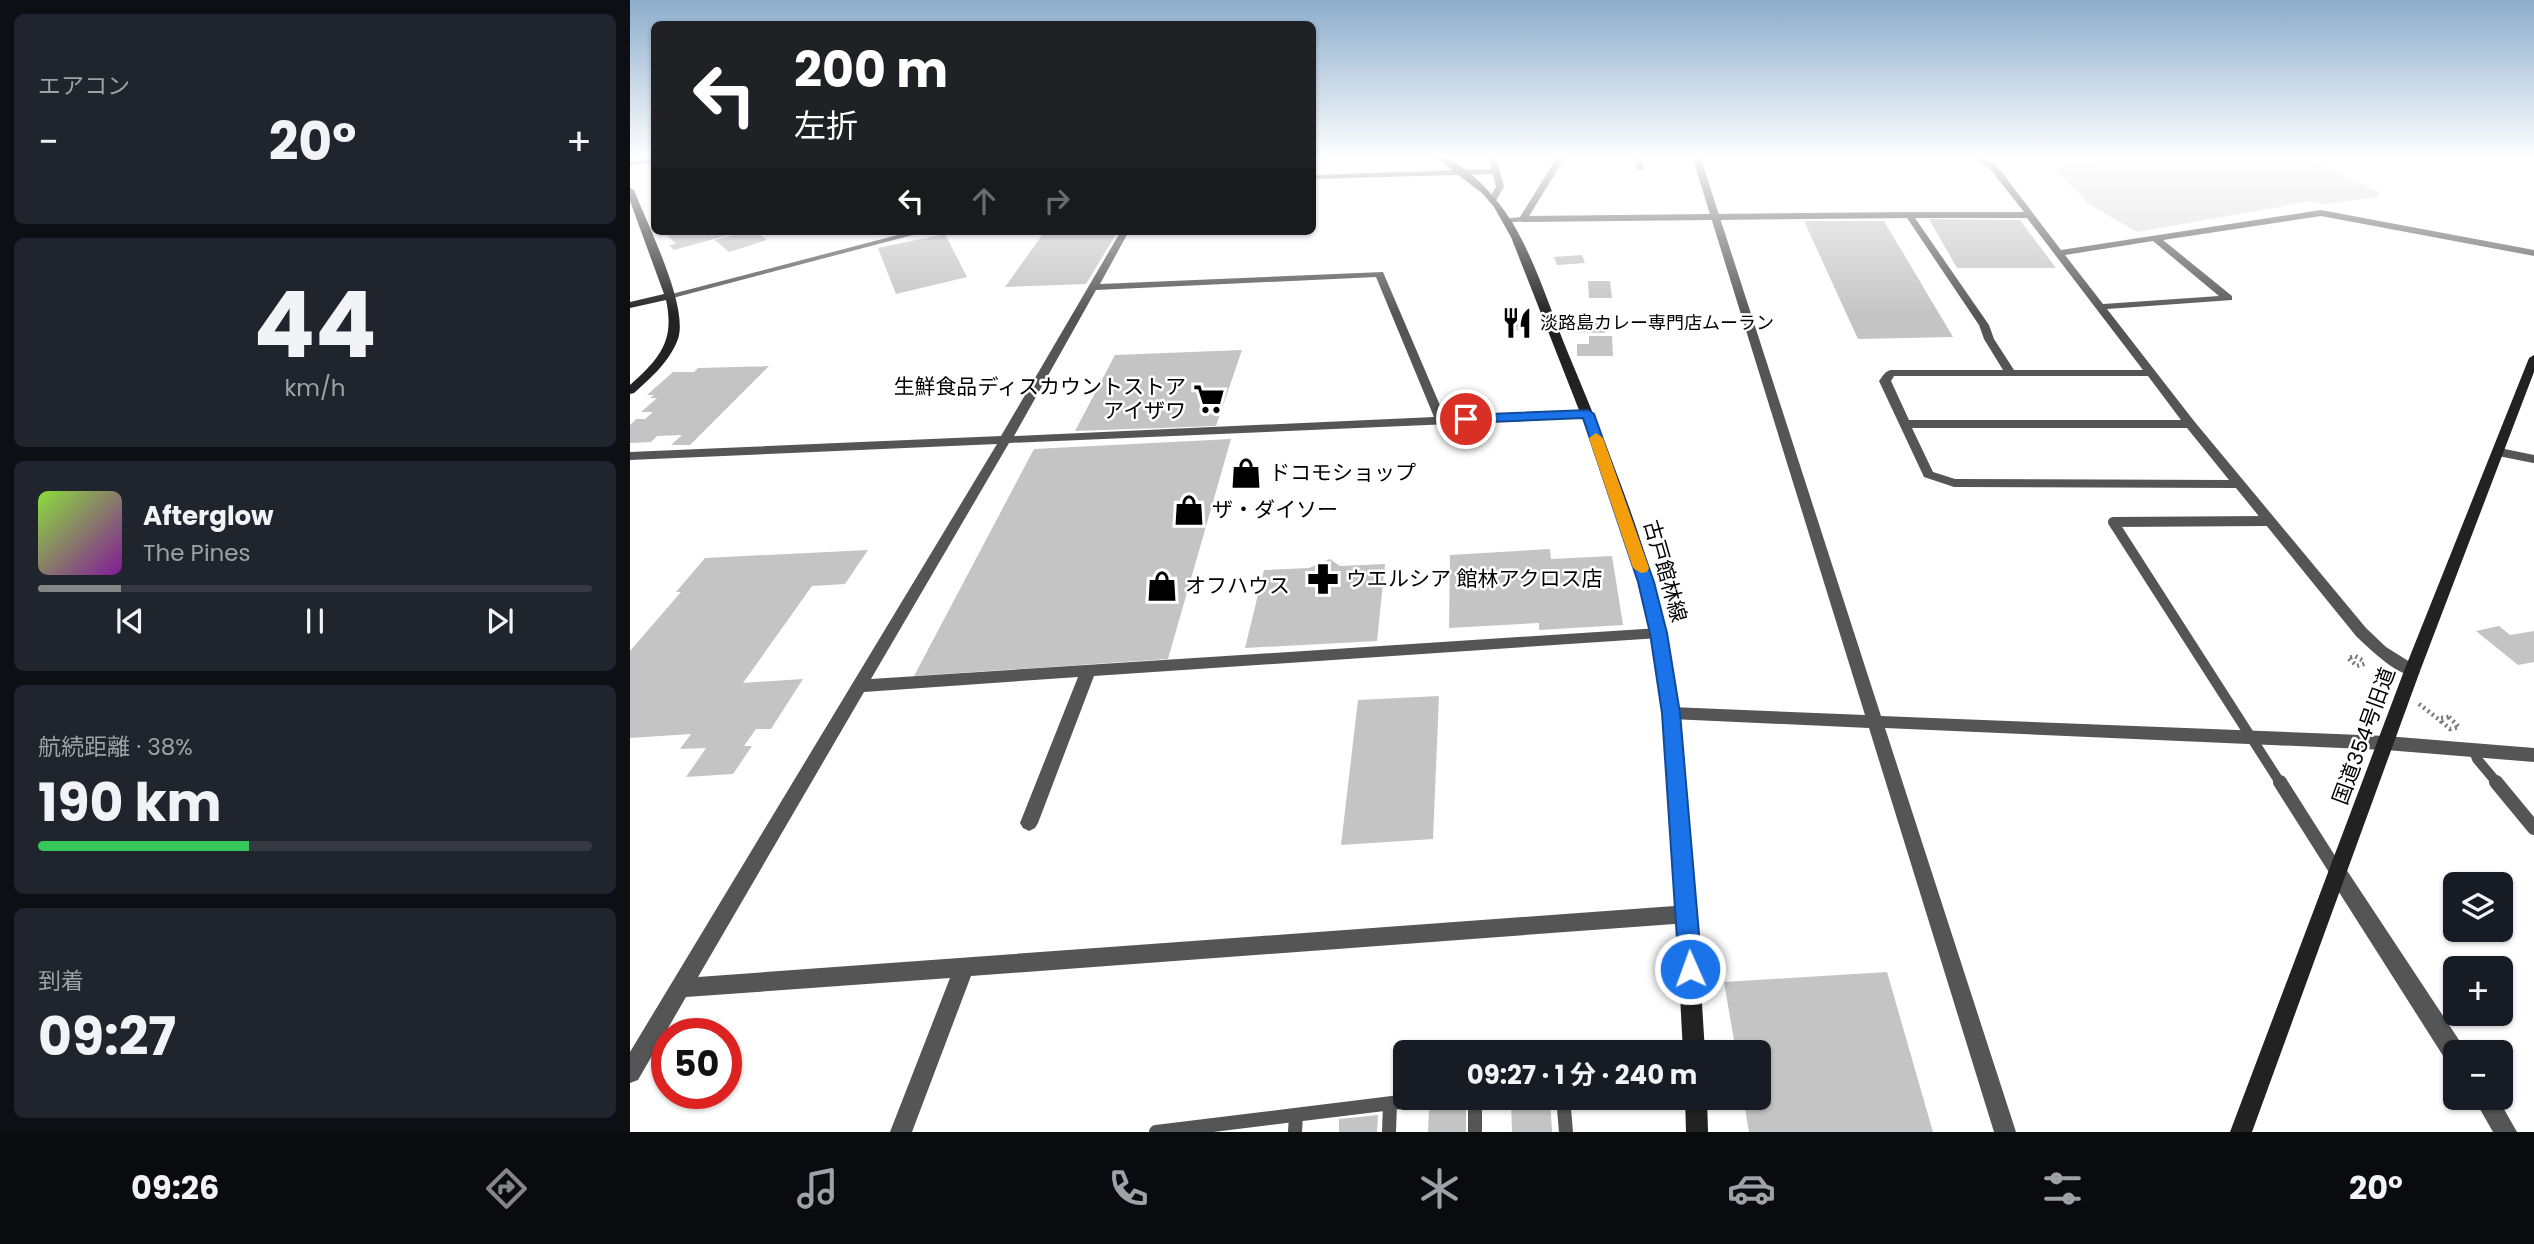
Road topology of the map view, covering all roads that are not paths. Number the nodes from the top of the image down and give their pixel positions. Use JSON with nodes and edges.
{"nodes":[{"id":1,"x":1498,"y":209,"type":"edge"},
{"id":2,"x":1529,"y":209,"type":"edge"},
{"id":3,"x":1714,"y":209,"type":"edge"},
{"id":4,"x":2023,"y":209,"type":"edge"},
{"id":5,"x":633,"y":211,"type":"edge"},
{"id":6,"x":1909,"y":215,"type":"junction"},
{"id":7,"x":2027,"y":215,"type":"junction"},
{"id":8,"x":1717,"y":217,"type":"junction"},
{"id":9,"x":1523,"y":219,"type":"junction"},
{"id":10,"x":1506,"y":221,"type":"junction"},
{"id":11,"x":907,"y":235,"type":"edge"},
{"id":12,"x":1123,"y":235,"type":"edge"},
{"id":13,"x":2154,"y":237,"type":"junction"},
{"id":14,"x":2057,"y":253,"type":"junction"},
{"id":15,"x":2534,"y":253,"type":"edge"},
{"id":16,"x":1093,"y":287,"type":"junction"},
{"id":17,"x":669,"y":296,"type":"junction"},
{"id":18,"x":630,"y":305,"type":"edge"},
{"id":19,"x":2099,"y":307,"type":"junction"},
{"id":20,"x":2534,"y":358,"type":"edge"},
{"id":21,"x":2150,"y":373,"type":"junction"},
{"id":22,"x":2011,"y":374,"type":"junction"},
{"id":23,"x":630,"y":391,"type":"edge"},
{"id":24,"x":1588,"y":414,"type":"junction"},
{"id":25,"x":1441,"y":421,"type":"junction"},
{"id":26,"x":1905,"y":424,"type":"junction"},
{"id":27,"x":2190,"y":424,"type":"junction"},
{"id":28,"x":1005,"y":440,"type":"junction"},
{"id":29,"x":2499,"y":452,"type":"junction"},
{"id":30,"x":630,"y":456,"type":"edge"},
{"id":31,"x":2534,"y":459,"type":"edge"},
{"id":32,"x":2238,"y":484,"type":"junction"},
{"id":33,"x":2267,"y":521,"type":"junction"},
{"id":34,"x":1659,"y":633,"type":"junction"},
{"id":35,"x":1088,"y":671,"type":"junction"},
{"id":36,"x":2413,"y":671,"type":"junction"},
{"id":37,"x":860,"y":685,"type":"junction"},
{"id":38,"x":1671,"y":713,"type":"junction"},
{"id":39,"x":1874,"y":722,"type":"junction"},
{"id":40,"x":2250,"y":737,"type":"junction"},
{"id":41,"x":2386,"y":744,"type":"junction"},
{"id":42,"x":2473,"y":749,"type":"junction"},
{"id":43,"x":2534,"y":755,"type":"edge"},
{"id":44,"x":1030,"y":824,"type":"dead end"},
{"id":45,"x":2534,"y":828,"type":"edge"},
{"id":46,"x":2337,"y":872,"type":"junction"},
{"id":47,"x":1688,"y":914,"type":"junction"},
{"id":48,"x":964,"y":967,"type":"junction"},
{"id":49,"x":679,"y":988,"type":"junction"},
{"id":50,"x":1693,"y":1040,"type":"edge"},
{"id":51,"x":2446,"y":1040,"type":"edge"},
{"id":52,"x":630,"y":1072,"type":"edge"},
{"id":53,"x":1390,"y":1104,"type":"junction"},
{"id":54,"x":1393,"y":1104,"type":"edge"},
{"id":55,"x":1475,"y":1110,"type":"edge"},
{"id":56,"x":1564,"y":1110,"type":"edge"},
{"id":57,"x":1696,"y":1110,"type":"edge"},
{"id":58,"x":2492,"y":1110,"type":"edge"},
{"id":59,"x":1296,"y":1115,"type":"junction"},
{"id":60,"x":1211,"y":1129,"type":"edge"},
{"id":61,"x":901,"y":1132,"type":"edge"},
{"id":62,"x":1156,"y":1132,"type":"edge"},
{"id":63,"x":1294,"y":1132,"type":"edge"},
{"id":64,"x":1389,"y":1132,"type":"edge"},
{"id":65,"x":1475,"y":1132,"type":"edge"},
{"id":66,"x":1566,"y":1132,"type":"edge"},
{"id":67,"x":1697,"y":1132,"type":"edge"},
{"id":68,"x":2006,"y":1132,"type":"edge"},
{"id":69,"x":2241,"y":1132,"type":"edge"},
{"id":70,"x":2506,"y":1132,"type":"edge"}],
"edges":[{"from":1,"to":10,"type":"street","name":"古戸館林線"},
{"from":2,"to":9,"type":"street"},
{"from":3,"to":8,"type":"street"},
{"from":4,"to":7,"type":"street"},
{"from":5,"to":17,"type":"street"},
{"from":6,"to":7,"type":"street"},
{"from":6,"to":8,"type":"lane"},
{"from":6,"to":22,"type":"street"},
{"from":7,"to":14,"type":"street"},
{"from":8,"to":9,"type":"lane"},
{"from":8,"to":39,"type":"street"},
{"from":9,"to":10,"type":"street"},
{"from":10,"to":24,"type":"street","name":"古戸館林線"},
{"from":11,"to":17,"type":"street"},
{"from":12,"to":16,"type":"street"},
{"from":13,"to":14,"type":"street"},
{"from":13,"to":15,"type":"street"},
{"from":13,"to":19,"type":"street"},
{"from":14,"to":19,"type":"street"},
{"from":16,"to":25,"type":"street"},
{"from":16,"to":28,"type":"street"},
{"from":17,"to":18,"type":"street"},
{"from":17,"to":23,"type":"street"},
{"from":19,"to":21,"type":"street"},
{"from":20,"to":29,"type":"street","name":"国道354号旧道"},
{"from":21,"to":22,"type":"street"},
{"from":21,"to":27,"type":"street"},
{"from":22,"to":26,"type":"street"},
{"from":24,"to":25,"type":"street"},
{"from":24,"to":34,"type":"street","name":"古戸館林線"},
{"from":25,"to":28,"type":"street"},
{"from":26,"to":27,"type":"street"},
{"from":26,"to":32,"type":"street"},
{"from":27,"to":32,"type":"street"},
{"from":28,"to":30,"type":"street"},
{"from":28,"to":37,"type":"street"},
{"from":29,"to":31,"type":"lane"},
{"from":29,"to":36,"type":"street","name":"国道354号旧道"},
{"from":32,"to":33,"type":"street"},
{"from":33,"to":36,"type":"street"},
{"from":33,"to":40,"type":"lane"},
{"from":34,"to":35,"type":"street"},
{"from":34,"to":38,"type":"street","name":"古戸館林線"},
{"from":35,"to":37,"type":"street"},
{"from":35,"to":44,"type":"street"},
{"from":36,"to":41,"type":"street","name":"国道354号旧道"},
{"from":37,"to":49,"type":"street"},
{"from":38,"to":39,"type":"street"},
{"from":38,"to":47,"type":"street","name":"古戸館林線"},
{"from":39,"to":40,"type":"street"},
{"from":39,"to":68,"type":"street"},
{"from":40,"to":41,"type":"street"},
{"from":40,"to":46,"type":"lane"},
{"from":41,"to":42,"type":"street"},
{"from":41,"to":46,"type":"street","name":"国道354号旧道"},
{"from":42,"to":43,"type":"street"},
{"from":42,"to":45,"type":"lane"},
{"from":46,"to":51,"type":"street"},
{"from":46,"to":69,"type":"street","name":"国道354号旧道"},
{"from":47,"to":48,"type":"street"},
{"from":47,"to":50,"type":"street","name":"古戸館林線"},
{"from":48,"to":49,"type":"street"},
{"from":48,"to":61,"type":"street"},
{"from":49,"to":52,"type":"street"},
{"from":53,"to":54,"type":"lane"},
{"from":53,"to":59,"type":"lane"},
{"from":53,"to":64,"type":"lane"},
{"from":55,"to":65,"type":"lane"},
{"from":56,"to":66,"type":"lane"},
{"from":57,"to":67,"type":"street"},
{"from":58,"to":70,"type":"street"},
{"from":59,"to":60,"type":"lane"},
{"from":59,"to":63,"type":"lane"},
{"from":60,"to":62,"type":"lane"}]}
